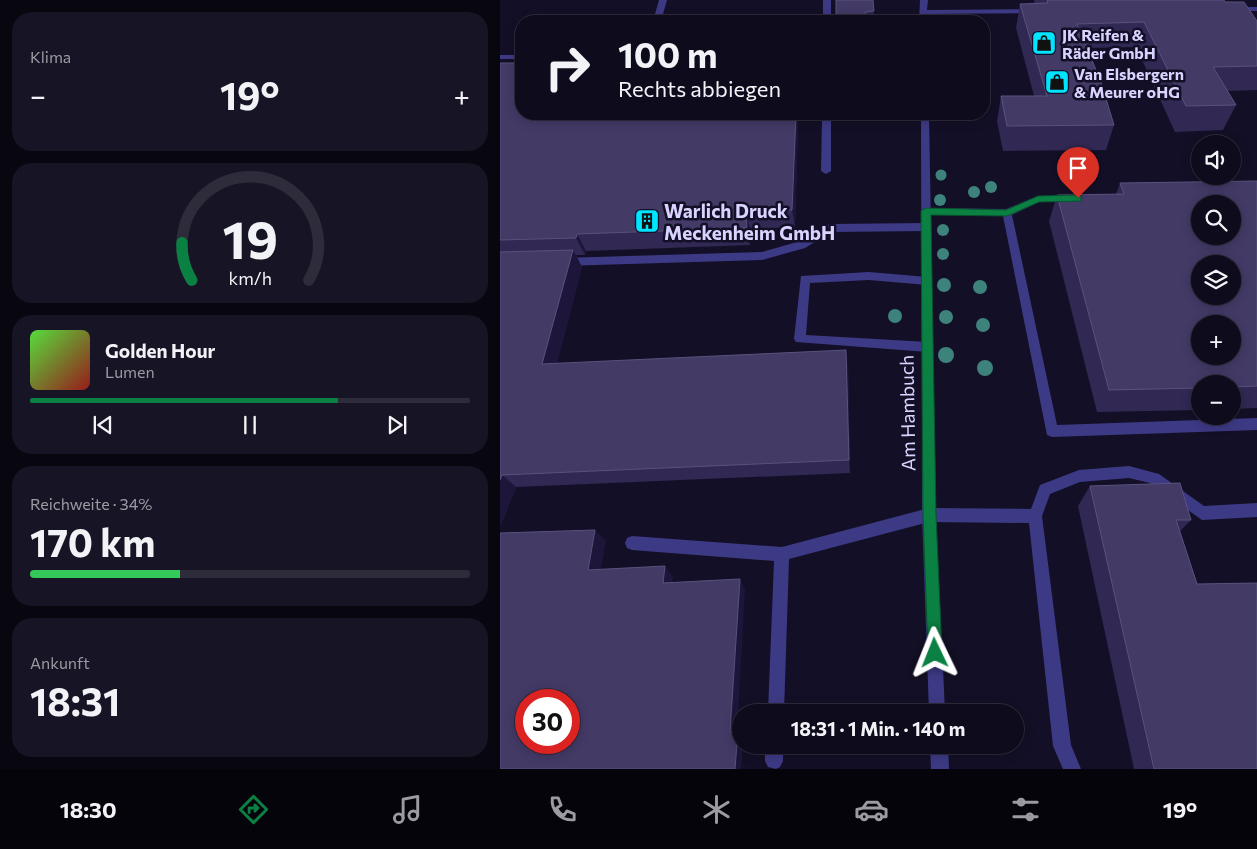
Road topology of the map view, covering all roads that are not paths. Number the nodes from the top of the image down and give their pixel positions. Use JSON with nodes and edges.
{"nodes":[{"id":1,"x":663,"y":0,"type":"edge"},
{"id":2,"x":827,"y":0,"type":"edge"},
{"id":3,"x":924,"y":0,"type":"edge"},
{"id":4,"x":1228,"y":9,"type":"edge"},
{"id":5,"x":1257,"y":9,"type":"edge"},
{"id":6,"x":1042,"y":11,"type":"edge"},
{"id":7,"x":924,"y":12,"type":"junction"},
{"id":8,"x":659,"y":15,"type":"edge"},
{"id":9,"x":827,"y":15,"type":"edge"},
{"id":10,"x":924,"y":15,"type":"edge"},
{"id":11,"x":500,"y":57,"type":"edge"},
{"id":12,"x":515,"y":57,"type":"edge"},
{"id":13,"x":827,"y":120,"type":"edge"},
{"id":14,"x":925,"y":120,"type":"edge"},
{"id":15,"x":826,"y":171,"type":"dead end"},
{"id":16,"x":1088,"y":198,"type":"edge"},
{"id":17,"x":926,"y":211,"type":"junction"},
{"id":18,"x":1007,"y":213,"type":"junction"},
{"id":19,"x":926,"y":227,"type":"junction"},
{"id":20,"x":549,"y":262,"type":"edge"},
{"id":21,"x":927,"y":281,"type":"junction"},
{"id":22,"x":928,"y":347,"type":"junction"},
{"id":23,"x":1257,"y":424,"type":"edge"},
{"id":24,"x":1257,"y":510,"type":"edge"},
{"id":25,"x":929,"y":515,"type":"junction"},
{"id":26,"x":1035,"y":516,"type":"junction"},
{"id":27,"x":632,"y":543,"type":"dead end"},
{"id":28,"x":782,"y":554,"type":"junction"},
{"id":29,"x":776,"y":704,"type":"edge"},
{"id":30,"x":937,"y":704,"type":"edge"},
{"id":31,"x":939,"y":754,"type":"edge"},
{"id":32,"x":940,"y":769,"type":"edge"},
{"id":33,"x":1072,"y":769,"type":"edge"}],
"edges":[{"from":1,"to":8,"type":"street"},
{"from":2,"to":9,"type":"street"},
{"from":3,"to":7,"type":"street"},
{"from":4,"to":5,"type":"street"},
{"from":6,"to":7,"type":"street"},
{"from":7,"to":10,"type":"street"},
{"from":11,"to":12,"type":"street"},
{"from":13,"to":15,"type":"street"},
{"from":14,"to":17,"type":"street","name":"Am Hambuch"},
{"from":16,"to":18,"type":"street"},
{"from":17,"to":18,"type":"street"},
{"from":17,"to":19,"type":"street","name":"Am Hambuch"},
{"from":18,"to":23,"type":"street"},
{"from":19,"to":20,"type":"street"},
{"from":19,"to":21,"type":"street","name":"Am Hambuch"},
{"from":21,"to":22,"type":"street","name":"Am Hambuch"},
{"from":21,"to":22,"type":"street"},
{"from":22,"to":25,"type":"street","name":"Am Hambuch"},
{"from":24,"to":26,"type":"street"},
{"from":25,"to":26,"type":"street"},
{"from":25,"to":28,"type":"street"},
{"from":25,"to":30,"type":"street","name":"Am Hambuch"},
{"from":26,"to":33,"type":"street"},
{"from":27,"to":28,"type":"street"},
{"from":28,"to":29,"type":"street"},
{"from":31,"to":32,"type":"street"}]}
